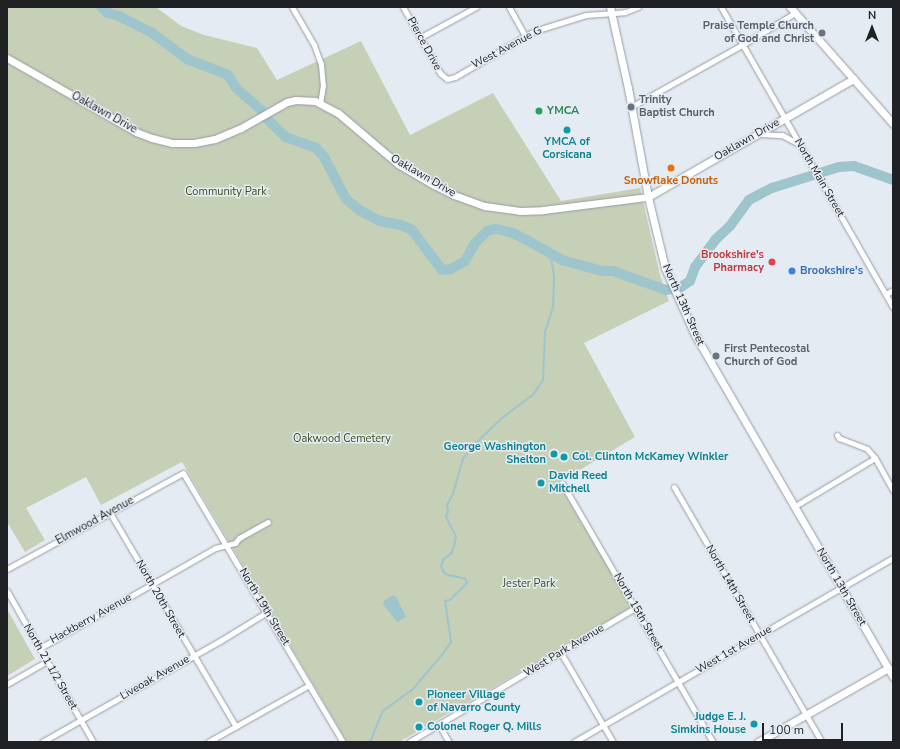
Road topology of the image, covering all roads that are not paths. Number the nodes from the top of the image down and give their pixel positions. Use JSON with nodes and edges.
{"nodes":[{"id":1,"x":292,"y":7,"type":"edge"},
{"id":2,"x":403,"y":7,"type":"edge"},
{"id":3,"x":476,"y":7,"type":"edge"},
{"id":4,"x":509,"y":7,"type":"edge"},
{"id":5,"x":638,"y":7,"type":"edge"},
{"id":6,"x":721,"y":7,"type":"edge"},
{"id":7,"x":610,"y":10,"type":"edge"},
{"id":8,"x":792,"y":10,"type":"edge"},
{"id":9,"x":525,"y":36,"type":"junction"},
{"id":10,"x":421,"y":37,"type":"junction"},
{"id":11,"x":742,"y":45,"type":"junction"},
{"id":12,"x":7,"y":58,"type":"edge"},
{"id":13,"x":854,"y":78,"type":"junction"},
{"id":14,"x":448,"y":79,"type":"joint"},
{"id":15,"x":320,"y":103,"type":"junction"},
{"id":16,"x":631,"y":107,"type":"junction"},
{"id":17,"x":785,"y":118,"type":"junction"},
{"id":18,"x":893,"y":124,"type":"edge"},
{"id":19,"x":757,"y":134,"type":"junction"},
{"id":20,"x":800,"y":144,"type":"junction"},
{"id":21,"x":648,"y":197,"type":"junction"},
{"id":22,"x":893,"y":290,"type":"edge"},
{"id":23,"x":886,"y":294,"type":"junction"},
{"id":24,"x":893,"y":307,"type":"edge"},
{"id":25,"x":837,"y":435,"type":"dead end"},
{"id":26,"x":875,"y":458,"type":"junction"},
{"id":27,"x":183,"y":473,"type":"joint"},
{"id":28,"x":562,"y":483,"type":"dead end"},
{"id":29,"x":674,"y":488,"type":"dead end"},
{"id":30,"x":893,"y":490,"type":"edge"},
{"id":31,"x":795,"y":506,"type":"junction"},
{"id":32,"x":110,"y":513,"type":"junction"},
{"id":33,"x":268,"y":522,"type":"dead end"},
{"id":34,"x":227,"y":545,"type":"junction"},
{"id":35,"x":893,"y":558,"type":"edge"},
{"id":36,"x":7,"y":569,"type":"edge"},
{"id":37,"x":152,"y":585,"type":"junction"},
{"id":38,"x":841,"y":588,"type":"junction"},
{"id":39,"x":7,"y":591,"type":"edge"},
{"id":40,"x":635,"y":608,"type":"junction"},
{"id":41,"x":266,"y":612,"type":"junction"},
{"id":42,"x":760,"y":635,"type":"junction"},
{"id":43,"x":40,"y":648,"type":"junction"},
{"id":44,"x":561,"y":653,"type":"junction"},
{"id":45,"x":194,"y":656,"type":"junction"},
{"id":46,"x":47,"y":661,"type":"junction"},
{"id":47,"x":890,"y":667,"type":"edge"},
{"id":48,"x":893,"y":677,"type":"edge"},
{"id":49,"x":678,"y":682,"type":"junction"},
{"id":50,"x":7,"y":684,"type":"edge"},
{"id":51,"x":309,"y":685,"type":"junction"},
{"id":52,"x":806,"y":715,"type":"junction"},
{"id":53,"x":81,"y":720,"type":"junction"},
{"id":54,"x":439,"y":725,"type":"junction"},
{"id":55,"x":603,"y":725,"type":"junction"},
{"id":56,"x":236,"y":727,"type":"junction"},
{"id":57,"x":42,"y":742,"type":"edge"},
{"id":58,"x":93,"y":742,"type":"edge"},
{"id":59,"x":208,"y":742,"type":"edge"},
{"id":60,"x":342,"y":742,"type":"edge"},
{"id":61,"x":409,"y":742,"type":"edge"},
{"id":62,"x":449,"y":742,"type":"edge"},
{"id":63,"x":574,"y":742,"type":"edge"},
{"id":64,"x":613,"y":742,"type":"edge"},
{"id":65,"x":713,"y":742,"type":"edge"},
{"id":66,"x":758,"y":742,"type":"edge"},
{"id":67,"x":822,"y":742,"type":"edge"}],
"edges":[{"from":1,"to":15,"type":"street"},
{"from":2,"to":10,"type":"street","name":"Pierce Drive"},
{"from":3,"to":10,"type":"street"},
{"from":4,"to":9,"type":"street"},
{"from":5,"to":7,"type":"street","name":"West Avenue G"},
{"from":6,"to":11,"type":"street","name":"North Main Street"},
{"from":7,"to":9,"type":"street","name":"West Avenue G"},
{"from":7,"to":16,"type":"street","name":"North 13th Street"},
{"from":8,"to":11,"type":"street"},
{"from":8,"to":13,"type":"street"},
{"from":9,"to":14,"type":"street","name":"West Avenue G"},
{"from":10,"to":14,"type":"street","name":"Pierce Drive"},
{"from":11,"to":16,"type":"street"},
{"from":11,"to":17,"type":"street","name":"North Main Street"},
{"from":12,"to":15,"type":"street","name":"Oaklawn Drive"},
{"from":13,"to":17,"type":"street","name":"Oaklawn Drive"},
{"from":13,"to":18,"type":"street"},
{"from":15,"to":21,"type":"street","name":"Oaklawn Drive"},
{"from":16,"to":21,"type":"street","name":"North 13th Street"},
{"from":17,"to":19,"type":"street","name":"Oaklawn Drive"},
{"from":17,"to":20,"type":"street","name":"North Main Street"},
{"from":19,"to":20,"type":"street"},
{"from":19,"to":21,"type":"street","name":"Oaklawn Drive"},
{"from":20,"to":23,"type":"street","name":"North Main Street"},
{"from":21,"to":31,"type":"street","name":"North 13th Street"},
{"from":22,"to":23,"type":"street"},
{"from":23,"to":24,"type":"street","name":"North Main Street"},
{"from":25,"to":26,"type":"street"},
{"from":26,"to":30,"type":"street"},
{"from":26,"to":31,"type":"street"},
{"from":27,"to":32,"type":"street","name":"Elmwood Avenue"},
{"from":27,"to":34,"type":"street","name":"North 19th Street"},
{"from":28,"to":40,"type":"street","name":"North 15th Street"},
{"from":29,"to":42,"type":"street","name":"North 14th Street"},
{"from":31,"to":38,"type":"street","name":"North 13th Street"},
{"from":32,"to":36,"type":"street","name":"Elmwood Avenue"},
{"from":32,"to":37,"type":"street","name":"North 20th Street"},
{"from":33,"to":34,"type":"street"},
{"from":34,"to":37,"type":"street","name":"Hackberry Avenue"},
{"from":34,"to":41,"type":"street","name":"North 19th Street"},
{"from":35,"to":38,"type":"street","name":"West 1st Avenue"},
{"from":37,"to":43,"type":"street","name":"Hackberry Avenue"},
{"from":37,"to":45,"type":"street","name":"North 20th Street"},
{"from":38,"to":42,"type":"street","name":"West 1st Avenue"},
{"from":38,"to":47,"type":"street","name":"North 13th Street"},
{"from":39,"to":43,"type":"street","name":"North 21 1/2 Street"},
{"from":40,"to":44,"type":"street","name":"West Park Avenue"},
{"from":40,"to":49,"type":"street","name":"North 15th Street"},
{"from":41,"to":45,"type":"street","name":"Liveoak Avenue"},
{"from":41,"to":51,"type":"street","name":"North 19th Street"},
{"from":42,"to":49,"type":"street","name":"West 1st Avenue"},
{"from":42,"to":52,"type":"street","name":"North 14th Street"},
{"from":43,"to":46,"type":"street","name":"North 21 1/2 Street"},
{"from":44,"to":54,"type":"street","name":"West Park Avenue"},
{"from":44,"to":55,"type":"street"},
{"from":45,"to":53,"type":"street","name":"Liveoak Avenue"},
{"from":45,"to":56,"type":"street","name":"North 20th Street"},
{"from":46,"to":50,"type":"street","name":"Hackberry Avenue"},
{"from":46,"to":53,"type":"street","name":"North 21 1/2 Street"},
{"from":47,"to":48,"type":"street","name":"North 13th Street"},
{"from":47,"to":52,"type":"street"},
{"from":49,"to":55,"type":"street","name":"West 1st Avenue"},
{"from":49,"to":65,"type":"street","name":"North 15th Street"},
{"from":51,"to":56,"type":"street"},
{"from":51,"to":60,"type":"street","name":"North 19th Street"},
{"from":52,"to":66,"type":"street"},
{"from":52,"to":67,"type":"street","name":"North 14th Street"},
{"from":53,"to":57,"type":"street","name":"Liveoak Avenue"},
{"from":53,"to":58,"type":"street","name":"North 21 1/2 Street"},
{"from":54,"to":61,"type":"street","name":"West Park Avenue"},
{"from":54,"to":62,"type":"street"},
{"from":55,"to":63,"type":"street","name":"West 1st Avenue"},
{"from":55,"to":64,"type":"street"},
{"from":56,"to":59,"type":"street"}]}
